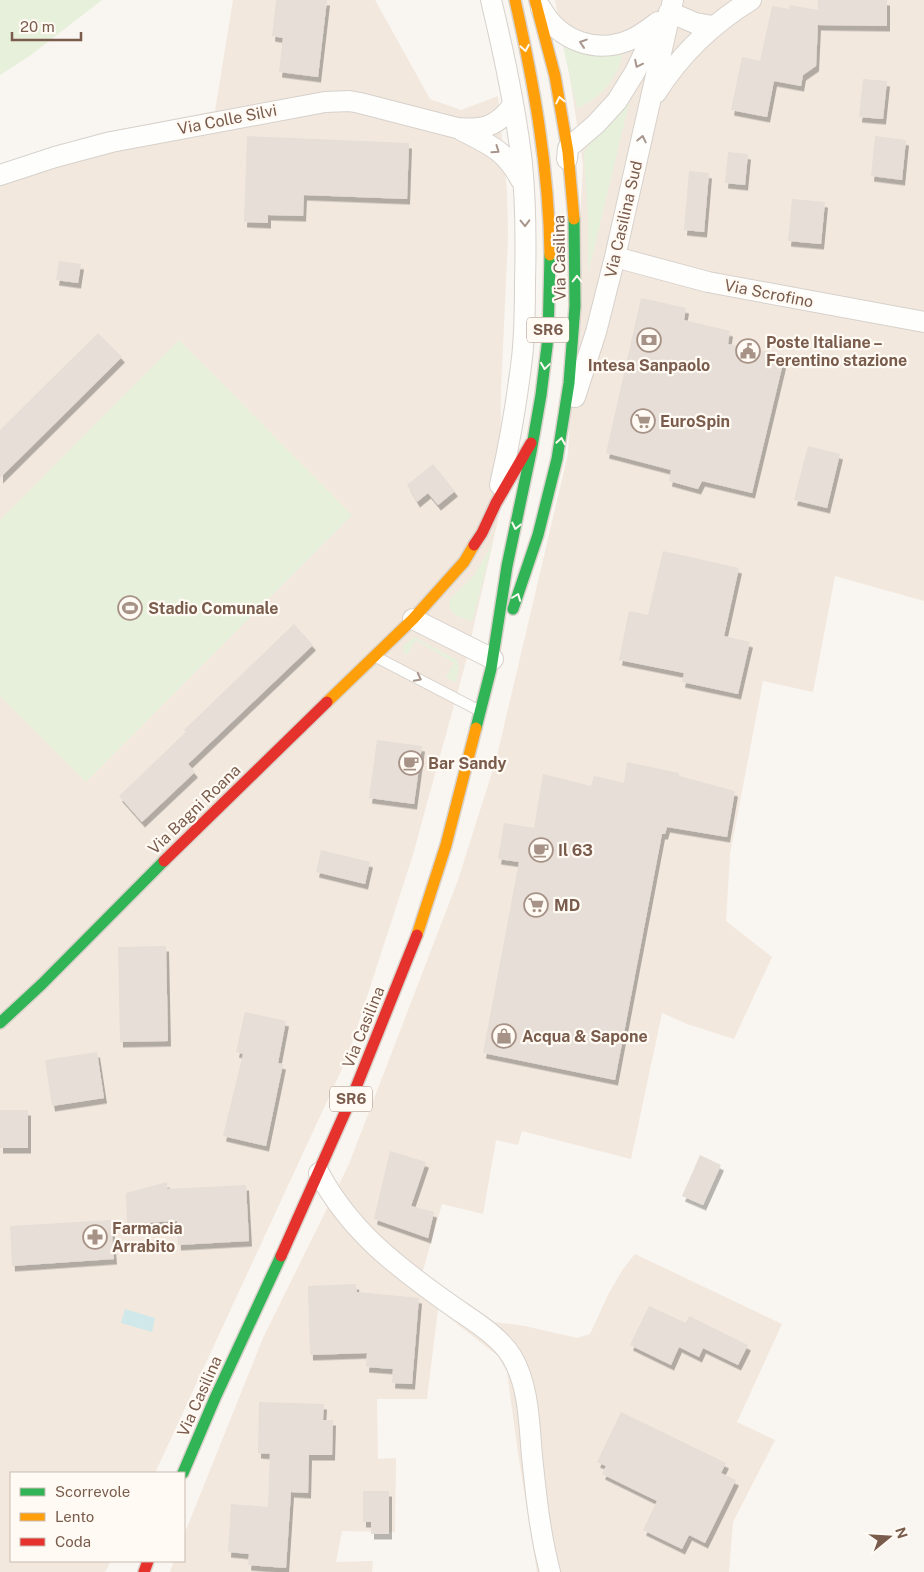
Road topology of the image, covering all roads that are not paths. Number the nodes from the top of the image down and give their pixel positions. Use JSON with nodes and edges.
{"nodes":[{"id":1,"x":491,"y":0,"type":"edge"},
{"id":2,"x":515,"y":0,"type":"edge"},
{"id":3,"x":536,"y":0,"type":"edge"},
{"id":4,"x":751,"y":0,"type":"edge"},
{"id":5,"x":667,"y":11,"type":"edge"},
{"id":6,"x":713,"y":26,"type":"junction"},
{"id":7,"x":649,"y":103,"type":"junction"},
{"id":8,"x":513,"y":105,"type":"junction"},
{"id":9,"x":457,"y":128,"type":"junction"},
{"id":10,"x":568,"y":148,"type":"junction"},
{"id":11,"x":0,"y":175,"type":"edge"},
{"id":12,"x":523,"y":184,"type":"junction"},
{"id":13,"x":615,"y":256,"type":"junction"},
{"id":14,"x":550,"y":293,"type":"junction"},
{"id":15,"x":924,"y":322,"type":"edge"},
{"id":16,"x":564,"y":422,"type":"junction"},
{"id":17,"x":533,"y":440,"type":"junction"},
{"id":18,"x":496,"y":503,"type":"junction"},
{"id":19,"x":413,"y":619,"type":"junction"},
{"id":20,"x":375,"y":656,"type":"junction"},
{"id":21,"x":493,"y":659,"type":"junction"},
{"id":22,"x":480,"y":711,"type":"junction"},
{"id":23,"x":0,"y":1023,"type":"edge"},
{"id":24,"x":319,"y":1173,"type":"junction"},
{"id":25,"x":183,"y":1472,"type":"edge"},
{"id":26,"x":550,"y":1572,"type":"edge"}],
"edges":[{"from":1,"to":8,"type":"street"},
{"from":2,"to":14,"type":"main road","name":"Via Casilina","number":"SR6","one_way":true},
{"from":5,"to":3,"type":"street","one_way":true},
{"from":10,"to":3,"type":"main road","name":"Via Casilina","number":"SR6","one_way":true},
{"from":4,"to":6,"type":"street"},
{"from":5,"to":6,"type":"street"},
{"from":5,"to":7,"type":"street","name":"Via Casilina Sud"},
{"from":5,"to":10,"type":"street","one_way":true},
{"from":6,"to":7,"type":"street"},
{"from":13,"to":7,"type":"street","name":"Via Casilina Sud","one_way":true},
{"from":8,"to":9,"type":"street"},
{"from":8,"to":12,"type":"street"},
{"from":9,"to":11,"type":"street","name":"Via Colle Silvi"},
{"from":9,"to":12,"type":"street","one_way":true},
{"from":10,"to":14,"type":"street"},
{"from":16,"to":10,"type":"main road","name":"Via Casilina","number":"SR6","one_way":true},
{"from":12,"to":18,"type":"street","one_way":true},
{"from":13,"to":15,"type":"street","name":"Via Scrofino"},
{"from":13,"to":16,"type":"street","name":"Via Casilina Sud"},
{"from":14,"to":17,"type":"main road","name":"Via Casilina","number":"SR6","one_way":true},
{"from":21,"to":16,"type":"main road","name":"Via Casilina","number":"SR6","one_way":true},
{"from":17,"to":18,"type":"main road","name":"Via Bagni Roana"},
{"from":17,"to":21,"type":"main road","name":"Via Casilina","number":"SR6","one_way":true},
{"from":18,"to":19,"type":"main road","name":"Via Bagni Roana"},
{"from":19,"to":20,"type":"main road","name":"Via Bagni Roana"},
{"from":19,"to":21,"type":"street"},
{"from":20,"to":22,"type":"lane","one_way":true},
{"from":20,"to":23,"type":"main road","name":"Via Bagni Roana"},
{"from":21,"to":22,"type":"main road","name":"Via Casilina","number":"SR6"},
{"from":22,"to":24,"type":"main road","name":"Via Casilina","number":"SR6"},
{"from":24,"to":25,"type":"main road","name":"Via Casilina","number":"SR6"},
{"from":24,"to":26,"type":"street"}]}
